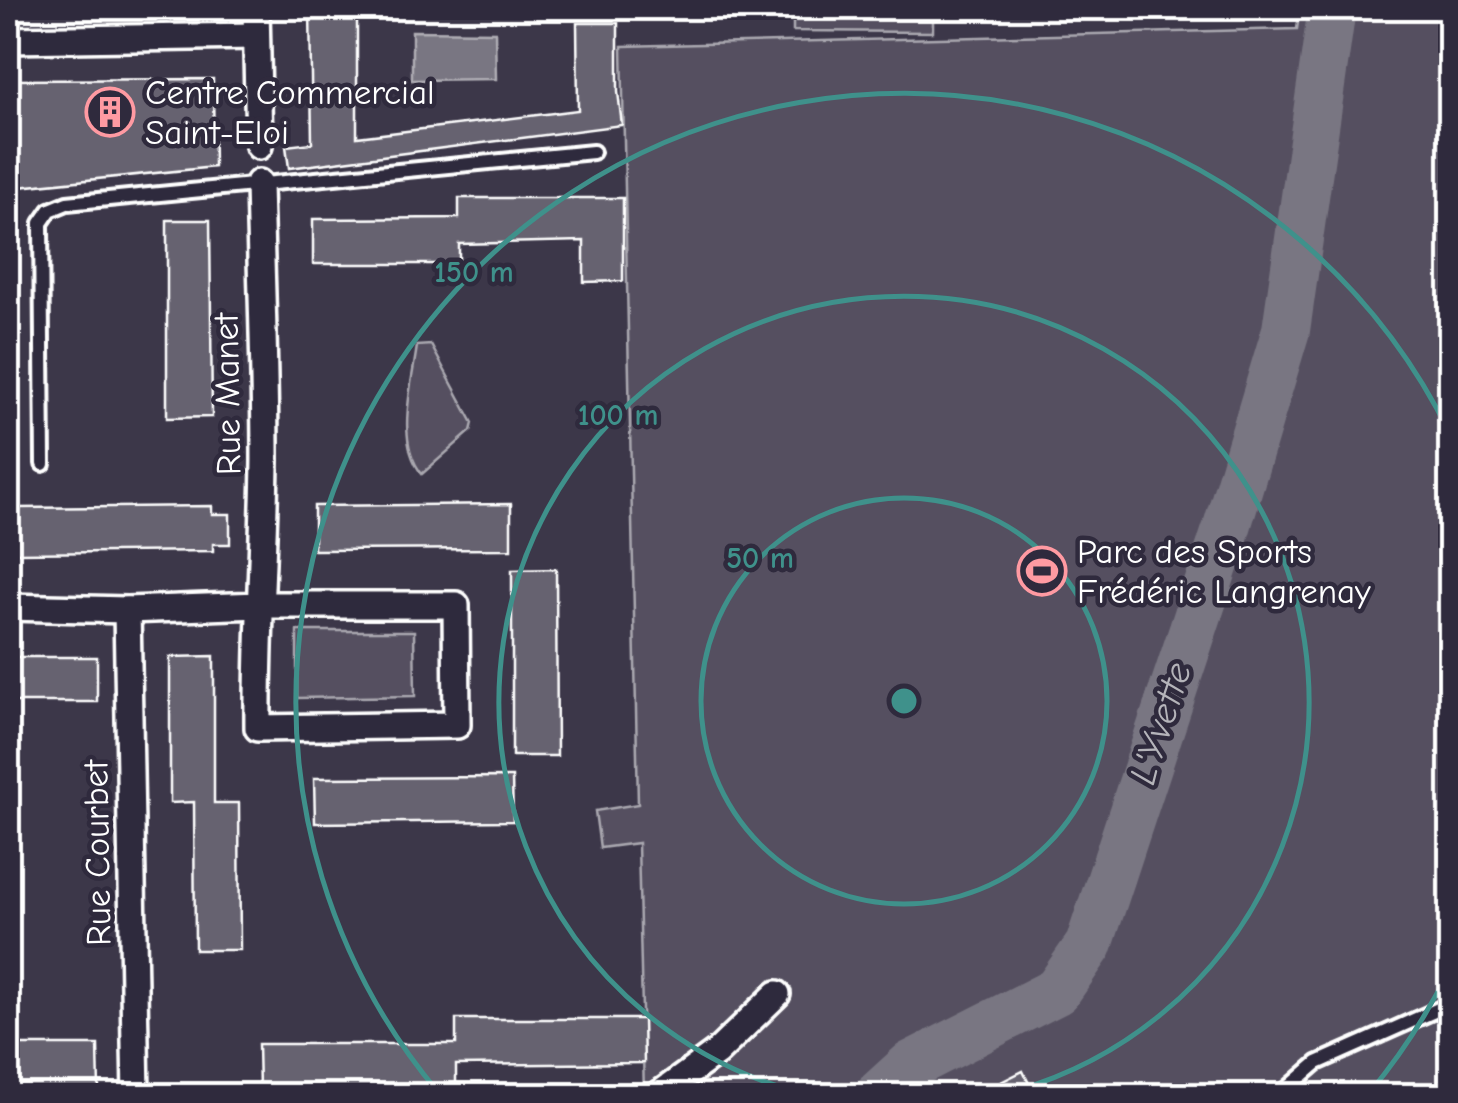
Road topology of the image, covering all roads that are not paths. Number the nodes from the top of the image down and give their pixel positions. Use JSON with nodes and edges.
{"nodes":[{"id":1,"x":256,"y":8,"type":"edge"},
{"id":2,"x":256,"y":36,"type":"junction"},
{"id":3,"x":8,"y":40,"type":"edge"},
{"id":4,"x":259,"y":146,"type":"dead end"},
{"id":5,"x":593,"y":152,"type":"dead end"},
{"id":6,"x":259,"y":183,"type":"junction"},
{"id":7,"x":43,"y":464,"type":"dead end"},
{"id":8,"x":258,"y":605,"type":"junction"},
{"id":9,"x":8,"y":607,"type":"edge"},
{"id":10,"x":127,"y":610,"type":"junction"},
{"id":11,"x":777,"y":994,"type":"dead end"},
{"id":12,"x":1450,"y":1004,"type":"edge"},
{"id":13,"x":136,"y":1096,"type":"edge"},
{"id":14,"x":657,"y":1096,"type":"edge"},
{"id":15,"x":1279,"y":1096,"type":"edge"}],
"edges":[{"from":1,"to":2,"type":"street"},
{"from":2,"to":3,"type":"street"},
{"from":2,"to":4,"type":"street"},
{"from":5,"to":6,"type":"lane"},
{"from":6,"to":7,"type":"lane"},
{"from":6,"to":8,"type":"street","name":"Rue Manet"},
{"from":8,"to":8,"type":"street"},
{"from":8,"to":10,"type":"street"},
{"from":9,"to":10,"type":"street"},
{"from":10,"to":13,"type":"street","name":"Rue Courbet"},
{"from":11,"to":14,"type":"street"},
{"from":12,"to":15,"type":"lane"}]}
